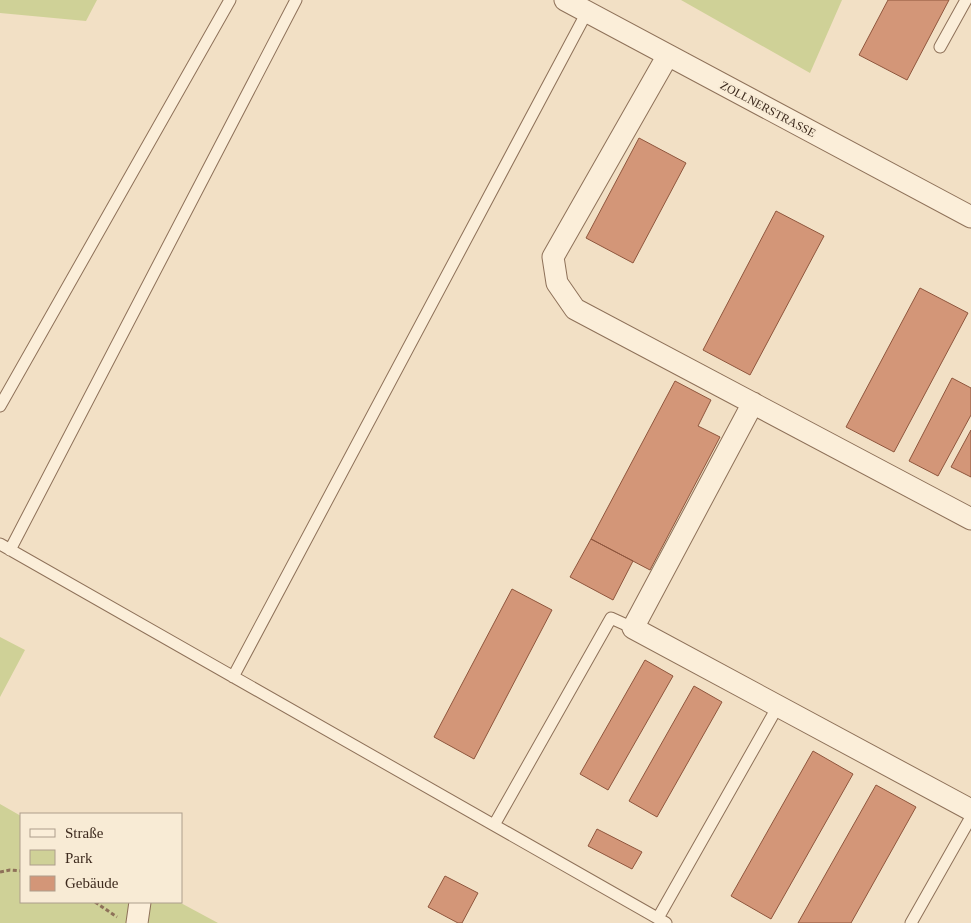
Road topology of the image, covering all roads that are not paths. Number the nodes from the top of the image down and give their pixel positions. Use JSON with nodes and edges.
{"nodes":[{"id":1,"x":230,"y":0,"type":"edge"},
{"id":2,"x":296,"y":0,"type":"edge"},
{"id":3,"x":564,"y":0,"type":"edge"},
{"id":4,"x":966,"y":0,"type":"edge"},
{"id":5,"x":587,"y":12,"type":"junction"},
{"id":6,"x":940,"y":47,"type":"dead end"},
{"id":7,"x":668,"y":55,"type":"junction"},
{"id":8,"x":971,"y":217,"type":"edge"},
{"id":9,"x":753,"y":403,"type":"junction"},
{"id":10,"x":0,"y":406,"type":"edge"},
{"id":11,"x":971,"y":519,"type":"edge"},
{"id":12,"x":5,"y":547,"type":"edge"},
{"id":13,"x":633,"y":628,"type":"junction"},
{"id":14,"x":233,"y":677,"type":"junction"},
{"id":15,"x":778,"y":706,"type":"junction"},
{"id":16,"x":971,"y":810,"type":"edge"},
{"id":17,"x":971,"y":817,"type":"edge"},
{"id":18,"x":494,"y":825,"type":"junction"},
{"id":19,"x":139,"y":903,"type":"edge"},
{"id":20,"x":127,"y":920,"type":"edge"},
{"id":21,"x":662,"y":920,"type":"edge"},
{"id":22,"x":911,"y":923,"type":"edge"}],
"edges":[{"from":1,"to":10,"type":"lane"},
{"from":2,"to":12,"type":"lane"},
{"from":3,"to":5,"type":"street","name":"ZOLLNERSTRASSE"},
{"from":4,"to":6,"type":"lane"},
{"from":5,"to":7,"type":"street","name":"ZOLLNERSTRASSE"},
{"from":5,"to":14,"type":"lane"},
{"from":7,"to":8,"type":"street","name":"ZOLLNERSTRASSE"},
{"from":7,"to":9,"type":"street"},
{"from":9,"to":11,"type":"street"},
{"from":9,"to":13,"type":"street"},
{"from":12,"to":14,"type":"lane"},
{"from":13,"to":15,"type":"street"},
{"from":13,"to":18,"type":"lane"},
{"from":14,"to":18,"type":"lane"},
{"from":15,"to":16,"type":"street"},
{"from":15,"to":21,"type":"lane"},
{"from":17,"to":22,"type":"lane"},
{"from":18,"to":21,"type":"lane"},
{"from":19,"to":20,"type":"street"}]}
